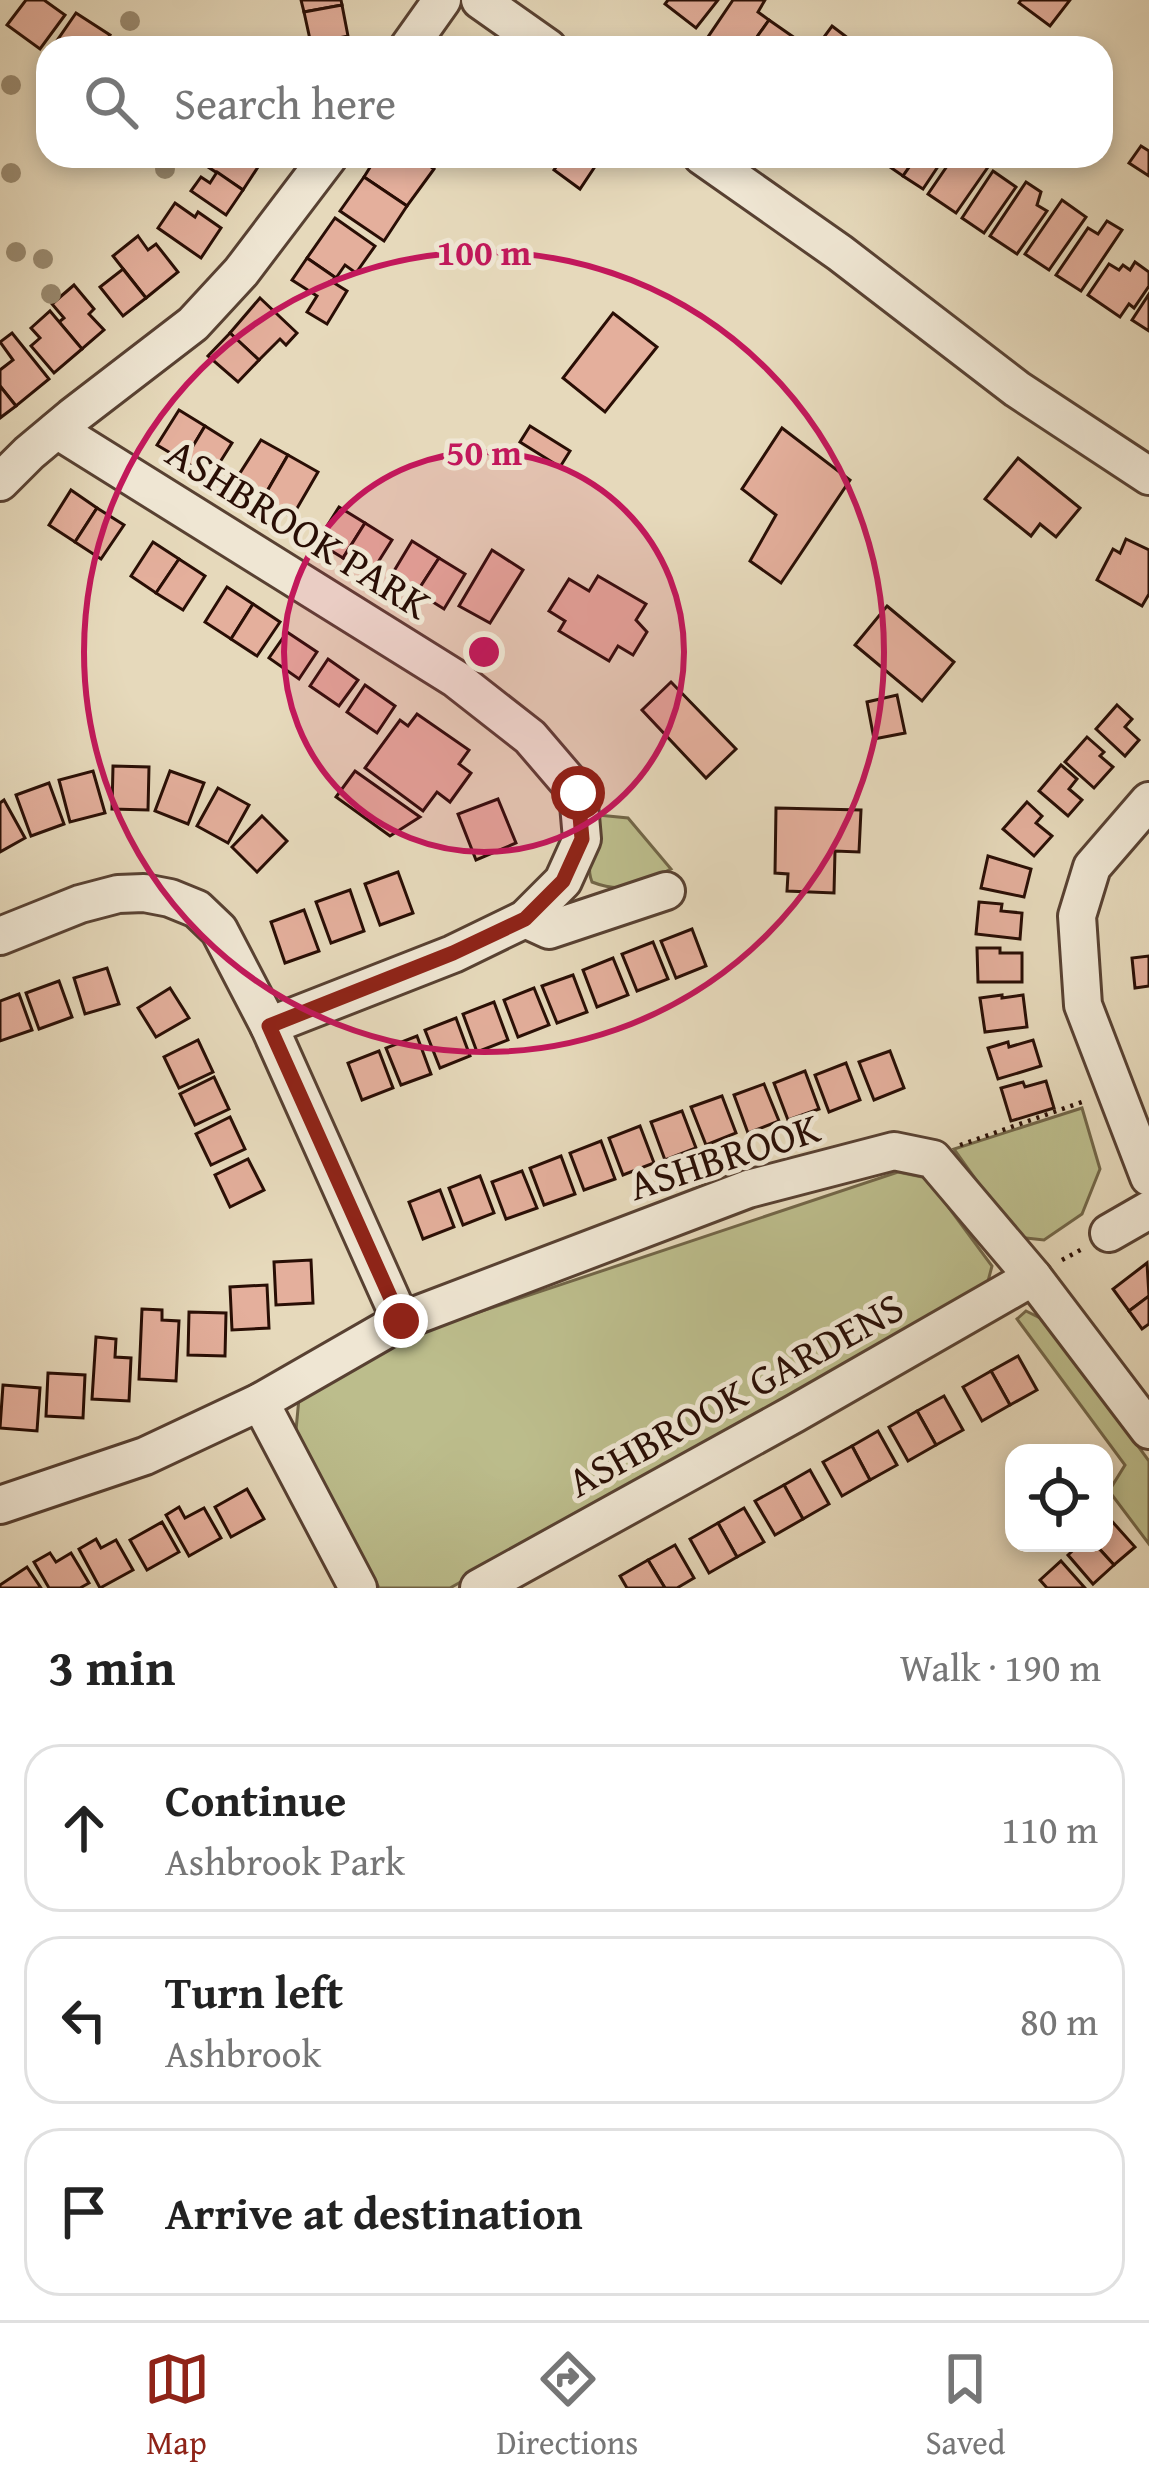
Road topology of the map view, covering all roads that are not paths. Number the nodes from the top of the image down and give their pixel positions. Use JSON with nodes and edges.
{"nodes":[{"id":1,"x":442,"y":0,"type":"edge"},
{"id":2,"x":480,"y":0,"type":"edge"},
{"id":3,"x":416,"y":36,"type":"edge"},
{"id":4,"x":531,"y":36,"type":"edge"},
{"id":5,"x":320,"y":168,"type":"edge"},
{"id":6,"x":719,"y":168,"type":"edge"},
{"id":7,"x":57,"y":430,"type":"junction"},
{"id":8,"x":1149,"y":476,"type":"edge"},
{"id":9,"x":0,"y":482,"type":"edge"},
{"id":10,"x":1149,"y":801,"type":"edge"},
{"id":11,"x":563,"y":881,"type":"junction"},
{"id":12,"x":666,"y":891,"type":"dead end"},
{"id":13,"x":610,"y":910,"type":"junction"},
{"id":14,"x":525,"y":919,"type":"junction"},
{"id":15,"x":0,"y":936,"type":"edge"},
{"id":16,"x":269,"y":1026,"type":"junction"},
{"id":17,"x":1149,"y":1178,"type":"edge"},
{"id":18,"x":1149,"y":1210,"type":"edge"},
{"id":19,"x":1109,"y":1233,"type":"road end"},
{"id":20,"x":1034,"y":1277,"type":"junction"},
{"id":21,"x":401,"y":1321,"type":"junction"},
{"id":22,"x":260,"y":1402,"type":"junction"},
{"id":23,"x":1149,"y":1430,"type":"edge"},
{"id":24,"x":0,"y":1504,"type":"edge"},
{"id":25,"x":358,"y":1588,"type":"edge"},
{"id":26,"x":479,"y":1588,"type":"edge"}],
"edges":[{"from":1,"to":3,"type":"street"},
{"from":2,"to":4,"type":"street"},
{"from":5,"to":7,"type":"street"},
{"from":6,"to":8,"type":"street"},
{"from":7,"to":9,"type":"street"},
{"from":7,"to":11,"type":"street","name":"ASHBROOK PARK"},
{"from":10,"to":17,"type":"street"},
{"from":11,"to":13,"type":"street"},
{"from":11,"to":14,"type":"street","name":"ASHBROOK PARK"},
{"from":12,"to":13,"type":"street","name":"ASHBROOK PARK"},
{"from":13,"to":14,"type":"street","name":"ASHBROOK PARK"},
{"from":14,"to":16,"type":"street","name":"ASHBROOK PARK"},
{"from":15,"to":16,"type":"street"},
{"from":16,"to":21,"type":"street"},
{"from":18,"to":19,"type":"street"},
{"from":20,"to":21,"type":"street","name":"ASHBROOK"},
{"from":20,"to":23,"type":"street"},
{"from":20,"to":26,"type":"street","name":"ASHBROOK GARDENS"},
{"from":21,"to":22,"type":"street","name":"ASHBROOK"},
{"from":22,"to":24,"type":"street","name":"ASHBROOK"},
{"from":22,"to":25,"type":"street"}]}
